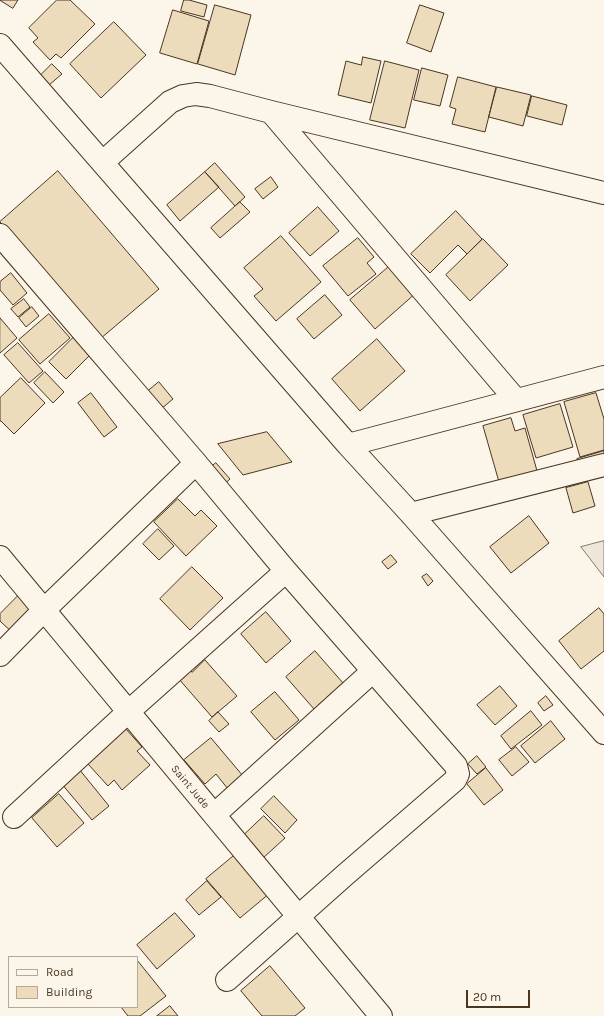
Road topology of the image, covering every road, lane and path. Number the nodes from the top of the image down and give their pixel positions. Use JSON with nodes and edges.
{"nodes":[{"id":1,"x":0,"y":45,"type":"edge"},
{"id":2,"x":270,"y":112,"type":"junction"},
{"id":3,"x":103,"y":162,"type":"junction"},
{"id":4,"x":604,"y":193,"type":"edge"},
{"id":5,"x":4,"y":249,"type":"edge"},
{"id":6,"x":604,"y":377,"type":"edge"},
{"id":7,"x":516,"y":400,"type":"junction"},
{"id":8,"x":348,"y":445,"type":"junction"},
{"id":9,"x":196,"y":463,"type":"junction"},
{"id":10,"x":604,"y":465,"type":"edge"},
{"id":11,"x":411,"y":514,"type":"junction"},
{"id":12,"x":0,"y":557,"type":"edge"},
{"id":13,"x":286,"y":571,"type":"junction"},
{"id":14,"x":44,"y":610,"type":"junction"},
{"id":15,"x":0,"y":654,"type":"edge"},
{"id":16,"x":374,"y":670,"type":"junction"},
{"id":17,"x":128,"y":712,"type":"junction"},
{"id":18,"x":604,"y":733,"type":"edge"},
{"id":19,"x":214,"y":815,"type":"junction"},
{"id":20,"x":14,"y":817,"type":"dead end"},
{"id":21,"x":299,"y":916,"type":"junction"},
{"id":22,"x":228,"y":980,"type":"dead end"},
{"id":23,"x":381,"y":1016,"type":"edge"}],
"edges":[{"from":1,"to":3,"type":"street"},
{"from":2,"to":3,"type":"street"},
{"from":2,"to":4,"type":"street"},
{"from":2,"to":7,"type":"street"},
{"from":3,"to":8,"type":"street"},
{"from":5,"to":9,"type":"street"},
{"from":6,"to":7,"type":"street"},
{"from":7,"to":8,"type":"street"},
{"from":8,"to":11,"type":"street"},
{"from":9,"to":13,"type":"street"},
{"from":9,"to":14,"type":"street"},
{"from":10,"to":11,"type":"street"},
{"from":11,"to":18,"type":"street"},
{"from":12,"to":14,"type":"street","name":"Saint Jude"},
{"from":13,"to":16,"type":"street"},
{"from":13,"to":17,"type":"street"},
{"from":14,"to":15,"type":"street"},
{"from":14,"to":17,"type":"street","name":"Saint Jude"},
{"from":16,"to":19,"type":"street"},
{"from":16,"to":21,"type":"street"},
{"from":17,"to":19,"type":"street","name":"Saint Jude"},
{"from":17,"to":20,"type":"street"},
{"from":19,"to":21,"type":"street","name":"Saint Jude"},
{"from":21,"to":22,"type":"street"},
{"from":21,"to":23,"type":"street","name":"Saint Jude"}]}
